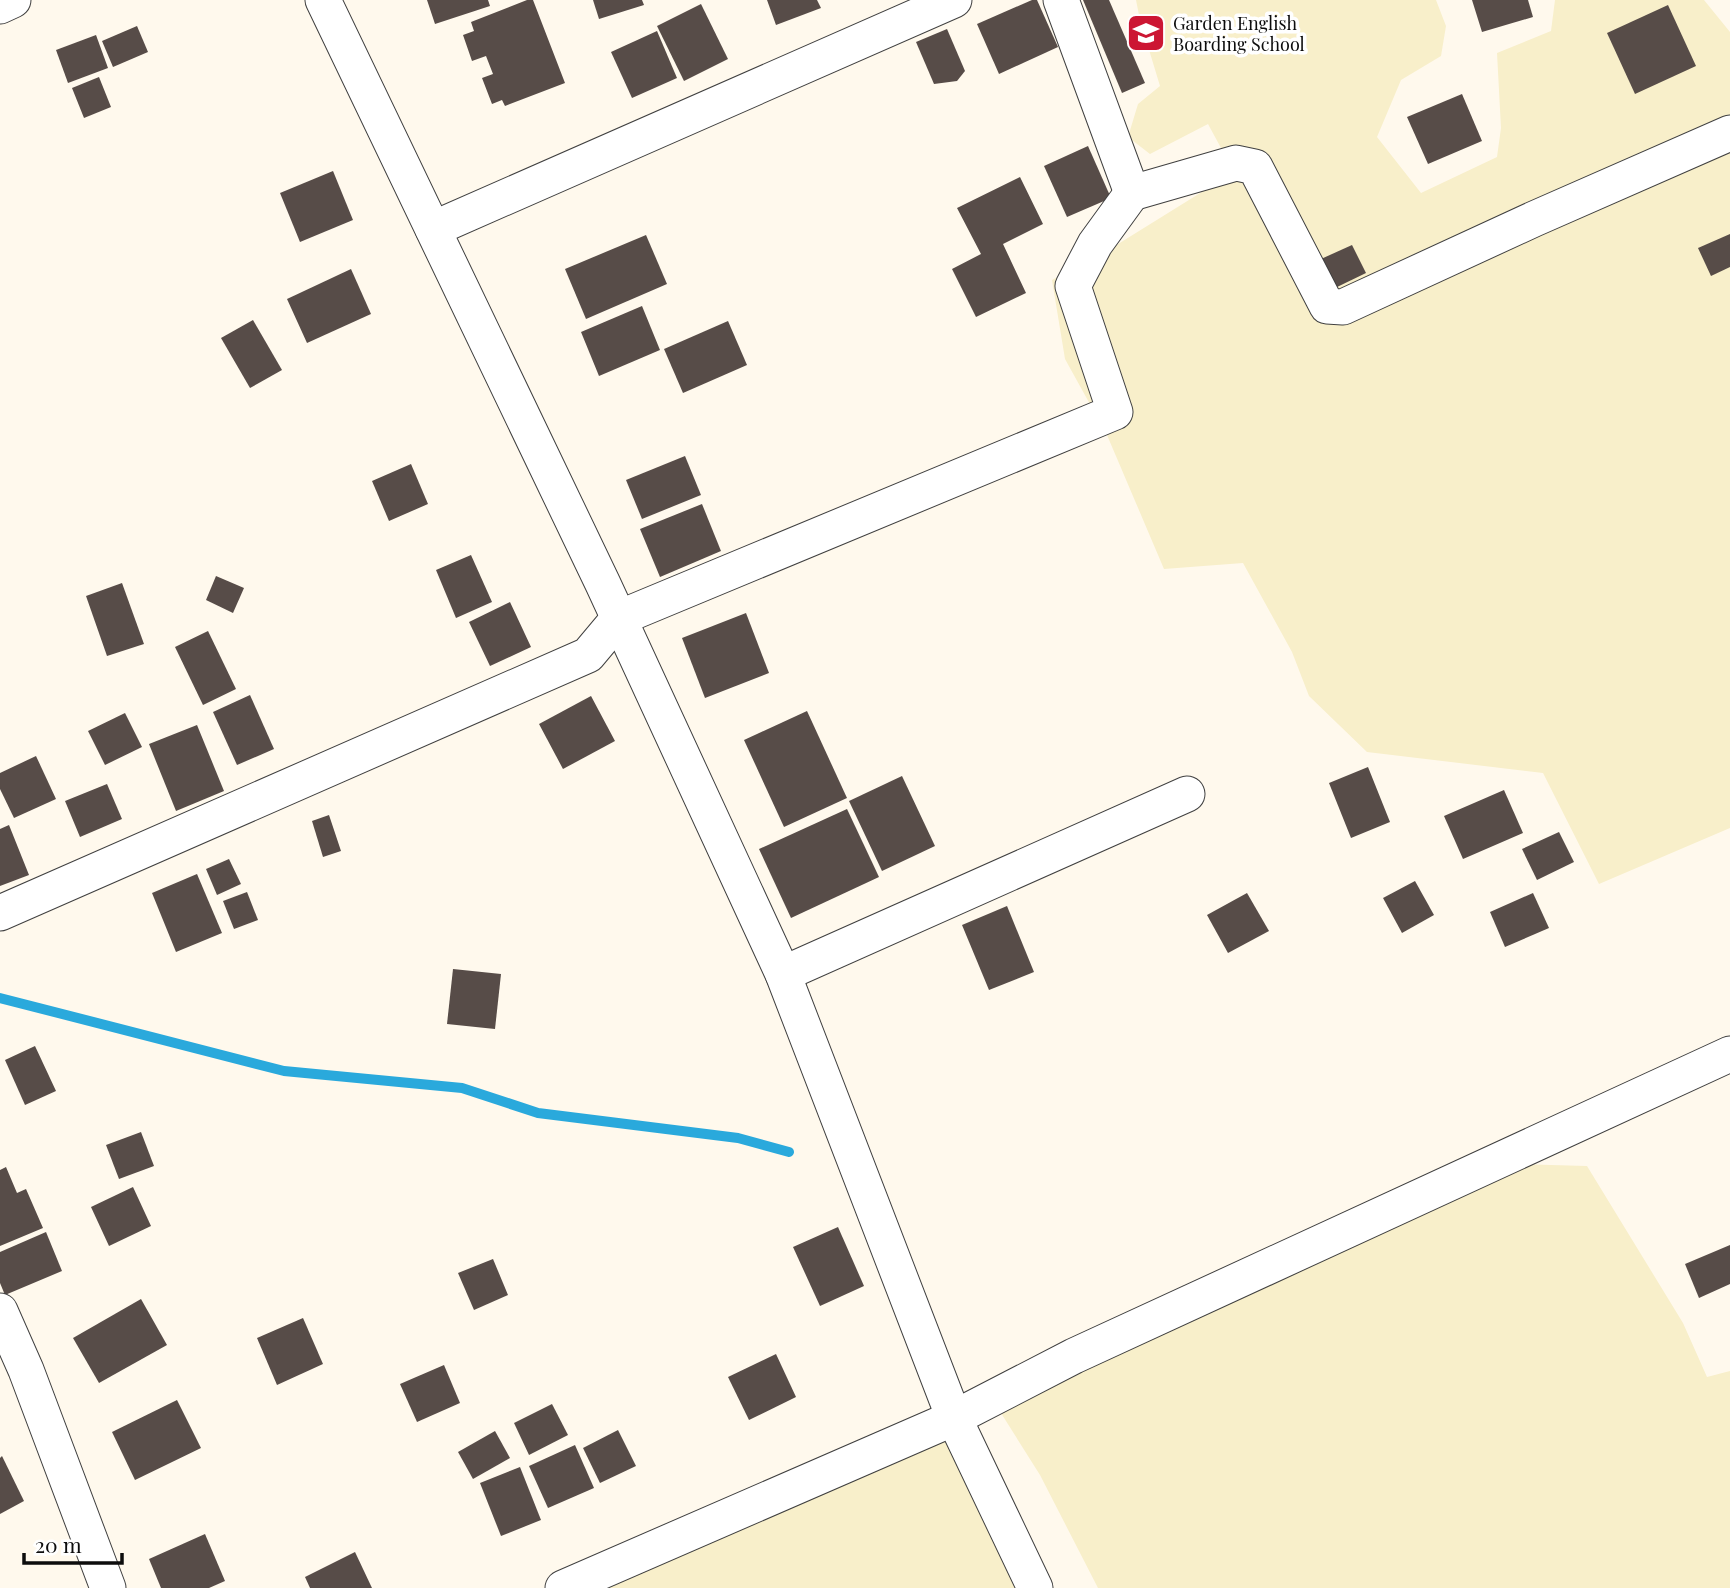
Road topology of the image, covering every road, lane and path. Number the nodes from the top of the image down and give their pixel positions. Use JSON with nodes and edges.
{"nodes":[{"id":1,"x":13,"y":0,"type":"edge"},
{"id":2,"x":323,"y":0,"type":"edge"},
{"id":3,"x":954,"y":0,"type":"edge"},
{"id":4,"x":1062,"y":0,"type":"edge"},
{"id":5,"x":0,"y":6,"type":"edge"},
{"id":6,"x":1730,"y":133,"type":"edge"},
{"id":7,"x":1132,"y":193,"type":"junction"},
{"id":8,"x":433,"y":229,"type":"junction"},
{"id":9,"x":619,"y":618,"type":"junction"},
{"id":10,"x":1187,"y":794,"type":"dead end"},
{"id":11,"x":0,"y":912,"type":"edge"},
{"id":12,"x":783,"y":974,"type":"junction"},
{"id":13,"x":1730,"y":1054,"type":"edge"},
{"id":14,"x":0,"y":1311,"type":"edge"},
{"id":15,"x":954,"y":1418,"type":"junction"},
{"id":16,"x":108,"y":1588,"type":"edge"},
{"id":17,"x":563,"y":1588,"type":"edge"},
{"id":18,"x":1035,"y":1588,"type":"edge"}],
"edges":[{"from":1,"to":5,"type":"street"},
{"from":2,"to":8,"type":"street"},
{"from":3,"to":8,"type":"street"},
{"from":4,"to":7,"type":"street"},
{"from":6,"to":7,"type":"street"},
{"from":7,"to":9,"type":"street"},
{"from":8,"to":9,"type":"street"},
{"from":9,"to":11,"type":"street"},
{"from":9,"to":12,"type":"street"},
{"from":10,"to":12,"type":"street"},
{"from":12,"to":15,"type":"street"},
{"from":13,"to":15,"type":"street"},
{"from":14,"to":16,"type":"street"},
{"from":15,"to":17,"type":"street"},
{"from":15,"to":18,"type":"street"}]}
